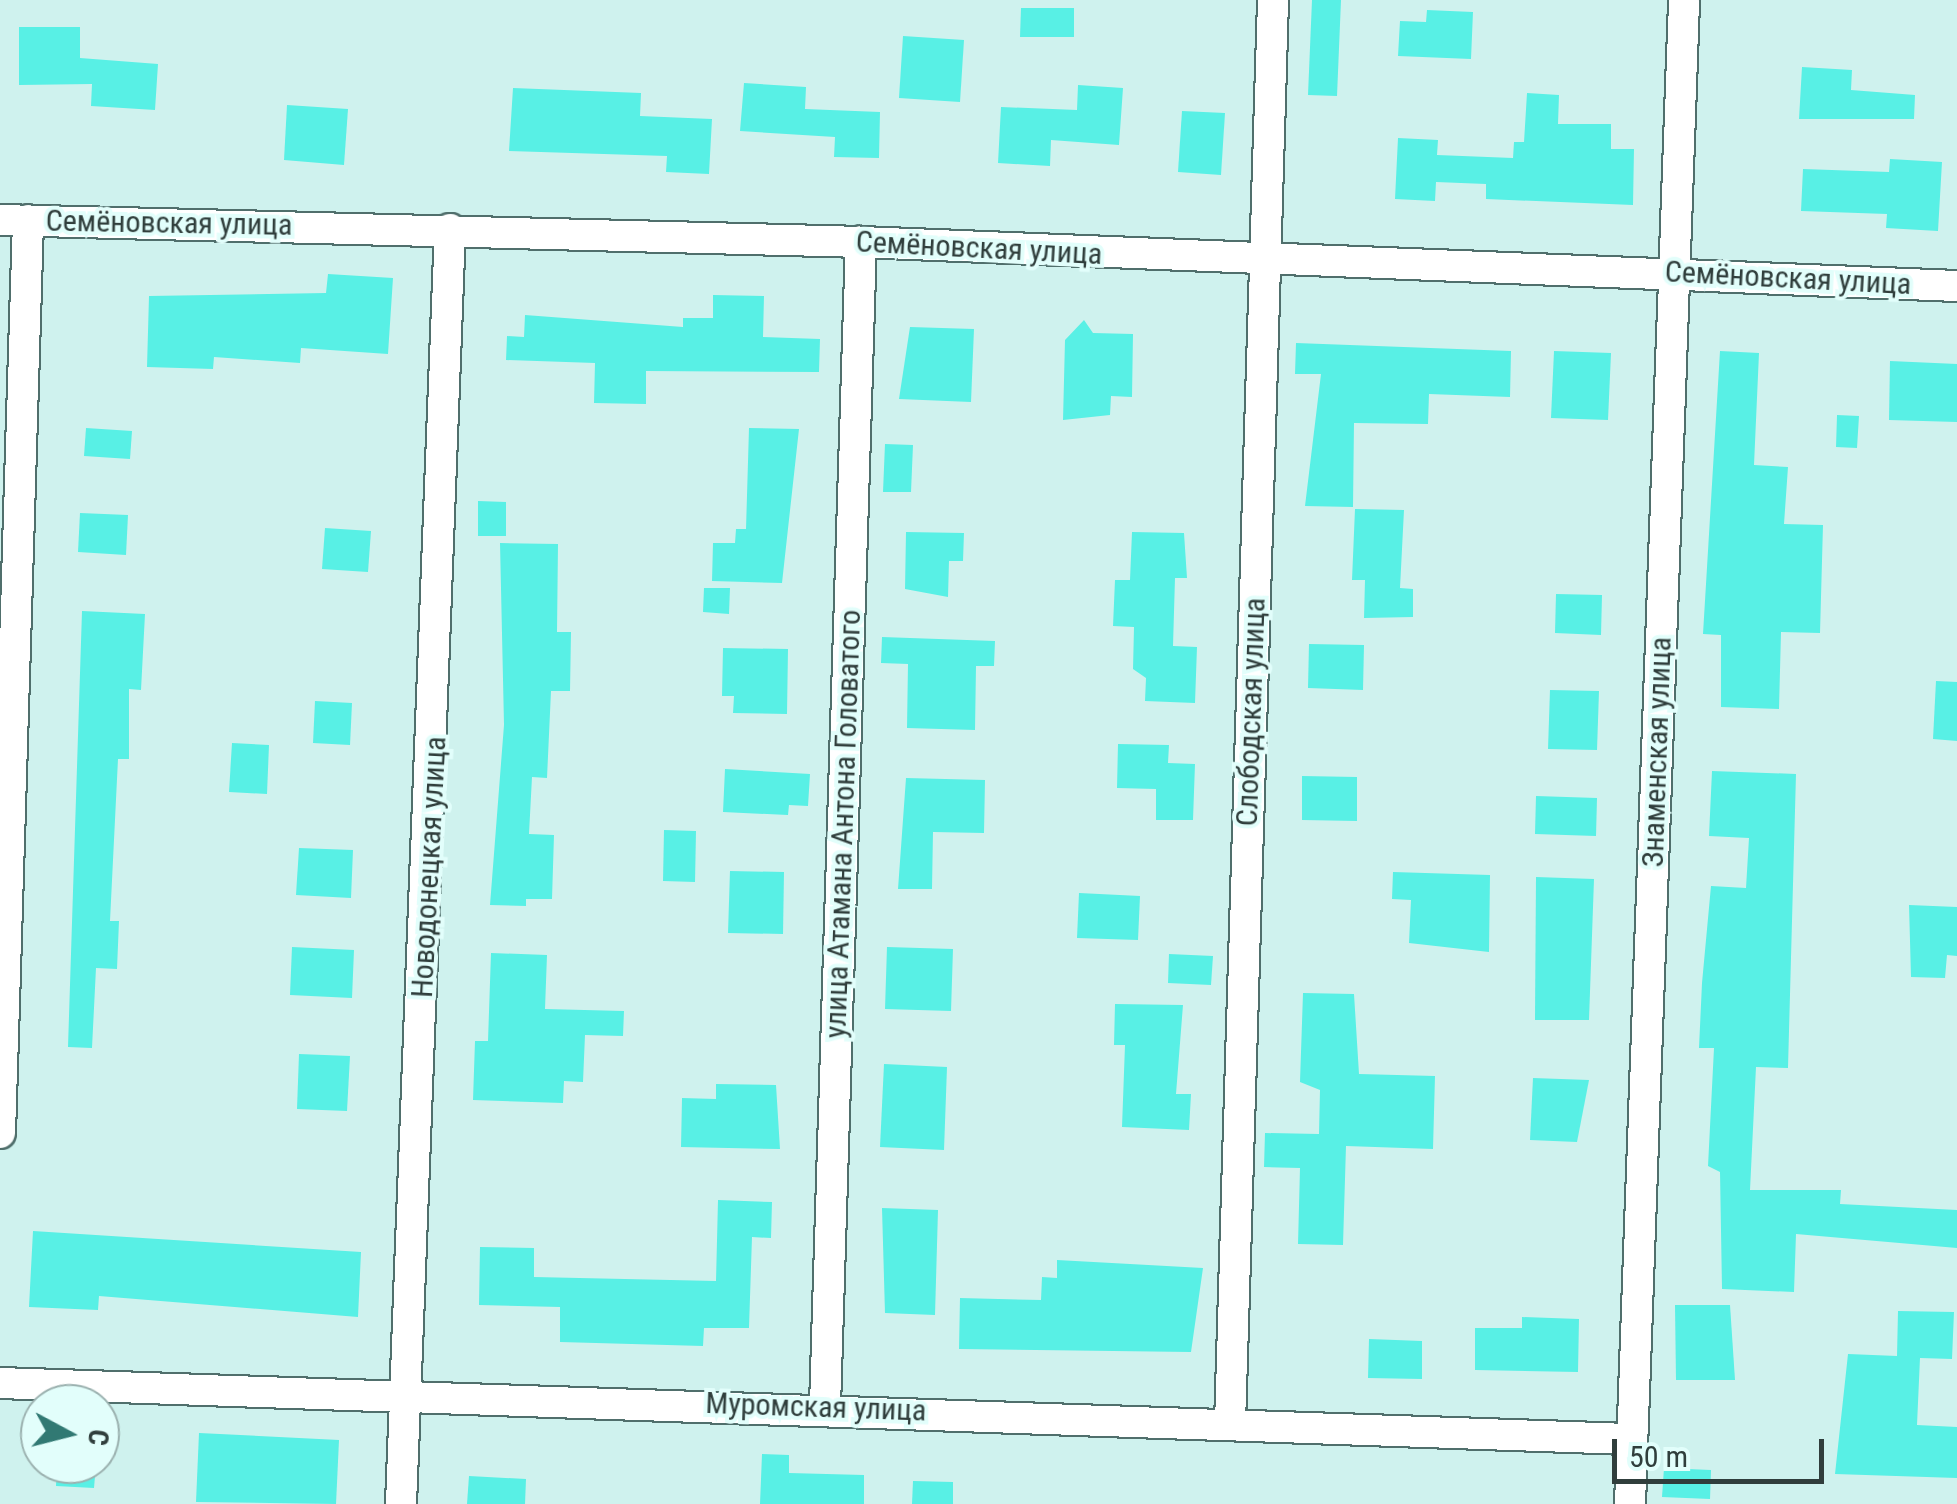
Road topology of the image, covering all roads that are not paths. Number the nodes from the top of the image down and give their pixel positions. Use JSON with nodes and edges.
{"nodes":[{"id":1,"x":1274,"y":0,"type":"edge"},
{"id":2,"x":1684,"y":0,"type":"edge"},
{"id":3,"x":14,"y":220,"type":"edge"},
{"id":4,"x":450,"y":229,"type":"junction"},
{"id":5,"x":862,"y":242,"type":"junction"},
{"id":6,"x":1264,"y":263,"type":"junction"},
{"id":7,"x":1676,"y":273,"type":"junction"},
{"id":8,"x":1957,"y":286,"type":"edge"},
{"id":9,"x":0,"y":1133,"type":"edge"},
{"id":10,"x":0,"y":1383,"type":"edge"},
{"id":11,"x":404,"y":1394,"type":"junction"},
{"id":12,"x":825,"y":1406,"type":"junction"},
{"id":13,"x":1230,"y":1424,"type":"junction"},
{"id":14,"x":1632,"y":1439,"type":"junction"},
{"id":15,"x":401,"y":1504,"type":"edge"},
{"id":16,"x":1630,"y":1504,"type":"edge"}],
"edges":[{"from":1,"to":6,"type":"street","name":"Слободская улица"},
{"from":2,"to":7,"type":"street","name":"Знаменская улица"},
{"from":3,"to":4,"type":"street","name":"Семёновская улица"},
{"from":3,"to":9,"type":"street"},
{"from":4,"to":5,"type":"street","name":"Семёновская улица"},
{"from":4,"to":11,"type":"street","name":"Новодонецкая улица"},
{"from":5,"to":6,"type":"street","name":"Семёновская улица"},
{"from":5,"to":12,"type":"street","name":"улица Атамана Антона Головатого"},
{"from":6,"to":7,"type":"street","name":"Семёновская улица"},
{"from":6,"to":13,"type":"street","name":"Слободская улица"},
{"from":7,"to":8,"type":"street","name":"Семёновская улица"},
{"from":7,"to":14,"type":"street","name":"Знаменская улица"},
{"from":10,"to":11,"type":"street","name":"Муромская улица"},
{"from":11,"to":12,"type":"street","name":"Муромская улица"},
{"from":11,"to":15,"type":"street","name":"Новодонецкая улица"},
{"from":12,"to":13,"type":"street","name":"Муромская улица"},
{"from":13,"to":14,"type":"street","name":"Муромская улица"},
{"from":14,"to":16,"type":"street","name":"Знаменская улица"}]}
